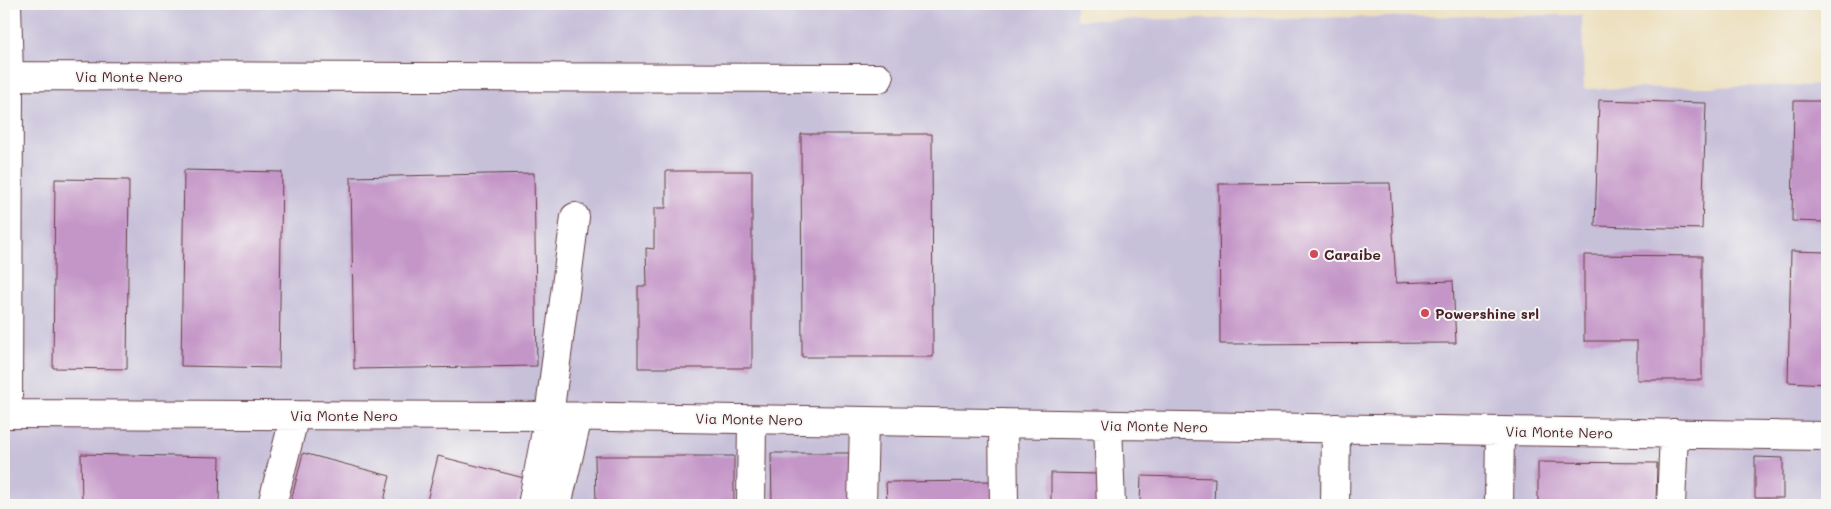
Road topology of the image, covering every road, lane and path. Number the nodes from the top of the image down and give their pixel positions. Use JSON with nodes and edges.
{"nodes":[{"id":1,"x":7,"y":4,"type":"edge"},
{"id":2,"x":6,"y":76,"type":"edge"},
{"id":3,"x":879,"y":78,"type":"dead end"},
{"id":4,"x":575,"y":217,"type":"dead end"},
{"id":5,"x":295,"y":415,"type":"junction"},
{"id":6,"x":550,"y":416,"type":"junction"},
{"id":7,"x":578,"y":417,"type":"junction"},
{"id":8,"x":752,"y":420,"type":"junction"},
{"id":9,"x":864,"y":421,"type":"junction"},
{"id":10,"x":1003,"y":423,"type":"junction"},
{"id":11,"x":1108,"y":425,"type":"junction"},
{"id":12,"x":1336,"y":428,"type":"junction"},
{"id":13,"x":1500,"y":431,"type":"junction"},
{"id":14,"x":1674,"y":434,"type":"junction"},
{"id":15,"x":1827,"y":436,"type":"edge"},
{"id":16,"x":272,"y":505,"type":"edge"},
{"id":17,"x":532,"y":505,"type":"edge"},
{"id":18,"x":557,"y":505,"type":"edge"},
{"id":19,"x":751,"y":505,"type":"edge"},
{"id":20,"x":862,"y":505,"type":"edge"},
{"id":21,"x":1004,"y":505,"type":"edge"},
{"id":22,"x":1111,"y":505,"type":"edge"},
{"id":23,"x":1335,"y":505,"type":"edge"},
{"id":24,"x":1499,"y":505,"type":"edge"},
{"id":25,"x":1671,"y":505,"type":"edge"}],
"edges":[{"from":1,"to":2,"type":"street"},
{"from":2,"to":3,"type":"street","name":"Via Monte Nero"},
{"from":2,"to":5,"type":"street","name":"Via Monte Nero"},
{"from":4,"to":6,"type":"street"},
{"from":5,"to":6,"type":"street","name":"Via Monte Nero"},
{"from":5,"to":16,"type":"street"},
{"from":6,"to":7,"type":"street","name":"Via Monte Nero"},
{"from":6,"to":17,"type":"street"},
{"from":7,"to":8,"type":"street","name":"Via Monte Nero"},
{"from":7,"to":18,"type":"street"},
{"from":8,"to":9,"type":"street","name":"Via Monte Nero"},
{"from":8,"to":19,"type":"street"},
{"from":9,"to":10,"type":"street","name":"Via Monte Nero"},
{"from":9,"to":20,"type":"street"},
{"from":10,"to":11,"type":"street","name":"Via Monte Nero"},
{"from":10,"to":21,"type":"street"},
{"from":11,"to":12,"type":"street","name":"Via Monte Nero"},
{"from":11,"to":22,"type":"street"},
{"from":12,"to":13,"type":"street","name":"Via Monte Nero"},
{"from":12,"to":23,"type":"street"},
{"from":13,"to":14,"type":"street","name":"Via Monte Nero"},
{"from":13,"to":24,"type":"street"},
{"from":14,"to":15,"type":"street","name":"Via Monte Nero"},
{"from":14,"to":25,"type":"street"}]}
